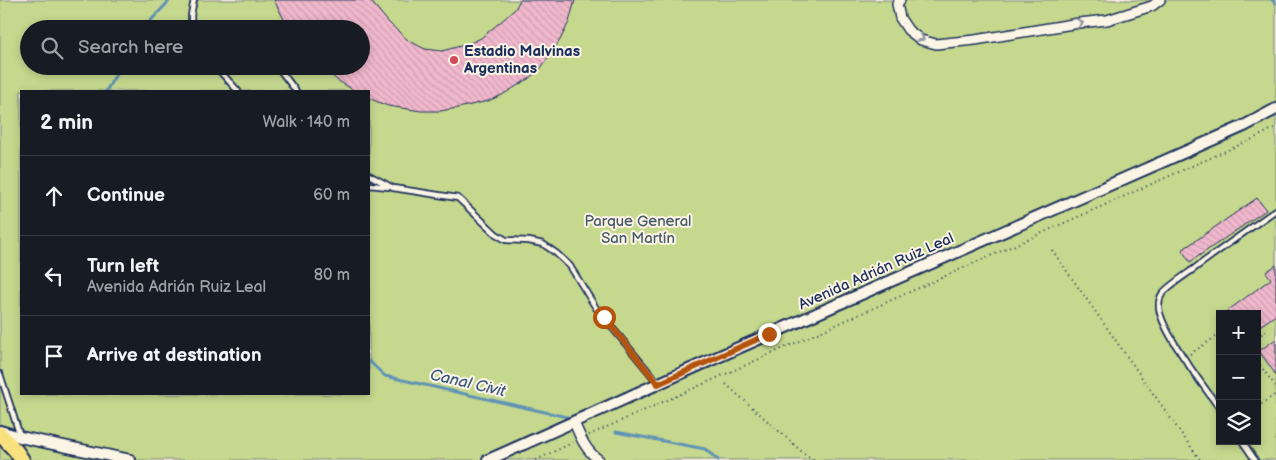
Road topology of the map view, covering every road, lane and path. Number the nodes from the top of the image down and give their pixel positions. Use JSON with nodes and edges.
{"nodes":[{"id":1,"x":194,"y":0,"type":"edge"},
{"id":2,"x":900,"y":0,"type":"edge"},
{"id":3,"x":1160,"y":0,"type":"edge"},
{"id":4,"x":191,"y":20,"type":"edge"},
{"id":5,"x":223,"y":75,"type":"edge"},
{"id":6,"x":284,"y":75,"type":"edge"},
{"id":7,"x":237,"y":90,"type":"edge"},
{"id":8,"x":295,"y":90,"type":"edge"},
{"id":9,"x":1276,"y":109,"type":"edge"},
{"id":10,"x":1276,"y":127,"type":"edge"},
{"id":11,"x":370,"y":176,"type":"edge"},
{"id":12,"x":370,"y":185,"type":"edge"},
{"id":13,"x":393,"y":188,"type":"junction"},
{"id":14,"x":1276,"y":210,"type":"edge"},
{"id":15,"x":1052,"y":250,"type":"dead end"},
{"id":16,"x":1268,"y":330,"type":"dead end"},
{"id":17,"x":1261,"y":334,"type":"edge"},
{"id":18,"x":1216,"y":337,"type":"edge"},
{"id":19,"x":1184,"y":358,"type":"junction"},
{"id":20,"x":1261,"y":366,"type":"edge"},
{"id":21,"x":0,"y":374,"type":"edge"},
{"id":22,"x":658,"y":384,"type":"junction"},
{"id":23,"x":726,"y":384,"type":"dead end"},
{"id":24,"x":1276,"y":386,"type":"edge"},
{"id":25,"x":1276,"y":394,"type":"edge"},
{"id":26,"x":1216,"y":403,"type":"edge"},
{"id":27,"x":1261,"y":404,"type":"edge"},
{"id":28,"x":574,"y":422,"type":"junction"},
{"id":29,"x":0,"y":432,"type":"edge"},
{"id":30,"x":20,"y":437,"type":"junction"},
{"id":31,"x":581,"y":438,"type":"junction"},
{"id":32,"x":1245,"y":445,"type":"edge"},
{"id":33,"x":100,"y":454,"type":"junction"},
{"id":34,"x":22,"y":460,"type":"edge"},
{"id":35,"x":90,"y":460,"type":"edge"},
{"id":36,"x":130,"y":460,"type":"edge"},
{"id":37,"x":488,"y":460,"type":"edge"},
{"id":38,"x":536,"y":460,"type":"edge"},
{"id":39,"x":599,"y":460,"type":"edge"},
{"id":40,"x":814,"y":460,"type":"edge"},
{"id":41,"x":1200,"y":460,"type":"edge"},
{"id":42,"x":1255,"y":460,"type":"edge"}],
"edges":[{"from":1,"to":4,"type":"lane"},
{"from":2,"to":3,"type":"street","one_way":true},
{"from":5,"to":7,"type":"lane"},
{"from":6,"to":8,"type":"lane"},
{"from":9,"to":22,"type":"street","name":"Avenida Adrián Ruiz Leal"},
{"from":10,"to":31,"type":"path"},
{"from":11,"to":13,"type":"lane"},
{"from":12,"to":13,"type":"lane"},
{"from":13,"to":22,"type":"lane"},
{"from":14,"to":19,"type":"lane"},
{"from":15,"to":41,"type":"path"},
{"from":16,"to":17,"type":"path"},
{"from":18,"to":19,"type":"path"},
{"from":19,"to":26,"type":"lane"},
{"from":20,"to":24,"type":"path"},
{"from":21,"to":30,"type":"lane"},
{"from":22,"to":28,"type":"street","name":"Avenida Adrián Ruiz Leal"},
{"from":23,"to":40,"type":"path"},
{"from":25,"to":27,"type":"path"},
{"from":28,"to":31,"type":"street"},
{"from":28,"to":37,"type":"street","name":"Avenida Adrián Ruiz Leal"},
{"from":29,"to":30,"type":"street"},
{"from":29,"to":34,"type":"main road"},
{"from":30,"to":33,"type":"street"},
{"from":31,"to":38,"type":"path"},
{"from":31,"to":39,"type":"street"},
{"from":32,"to":42,"type":"lane"},
{"from":33,"to":35,"type":"street"},
{"from":33,"to":36,"type":"street"}]}
